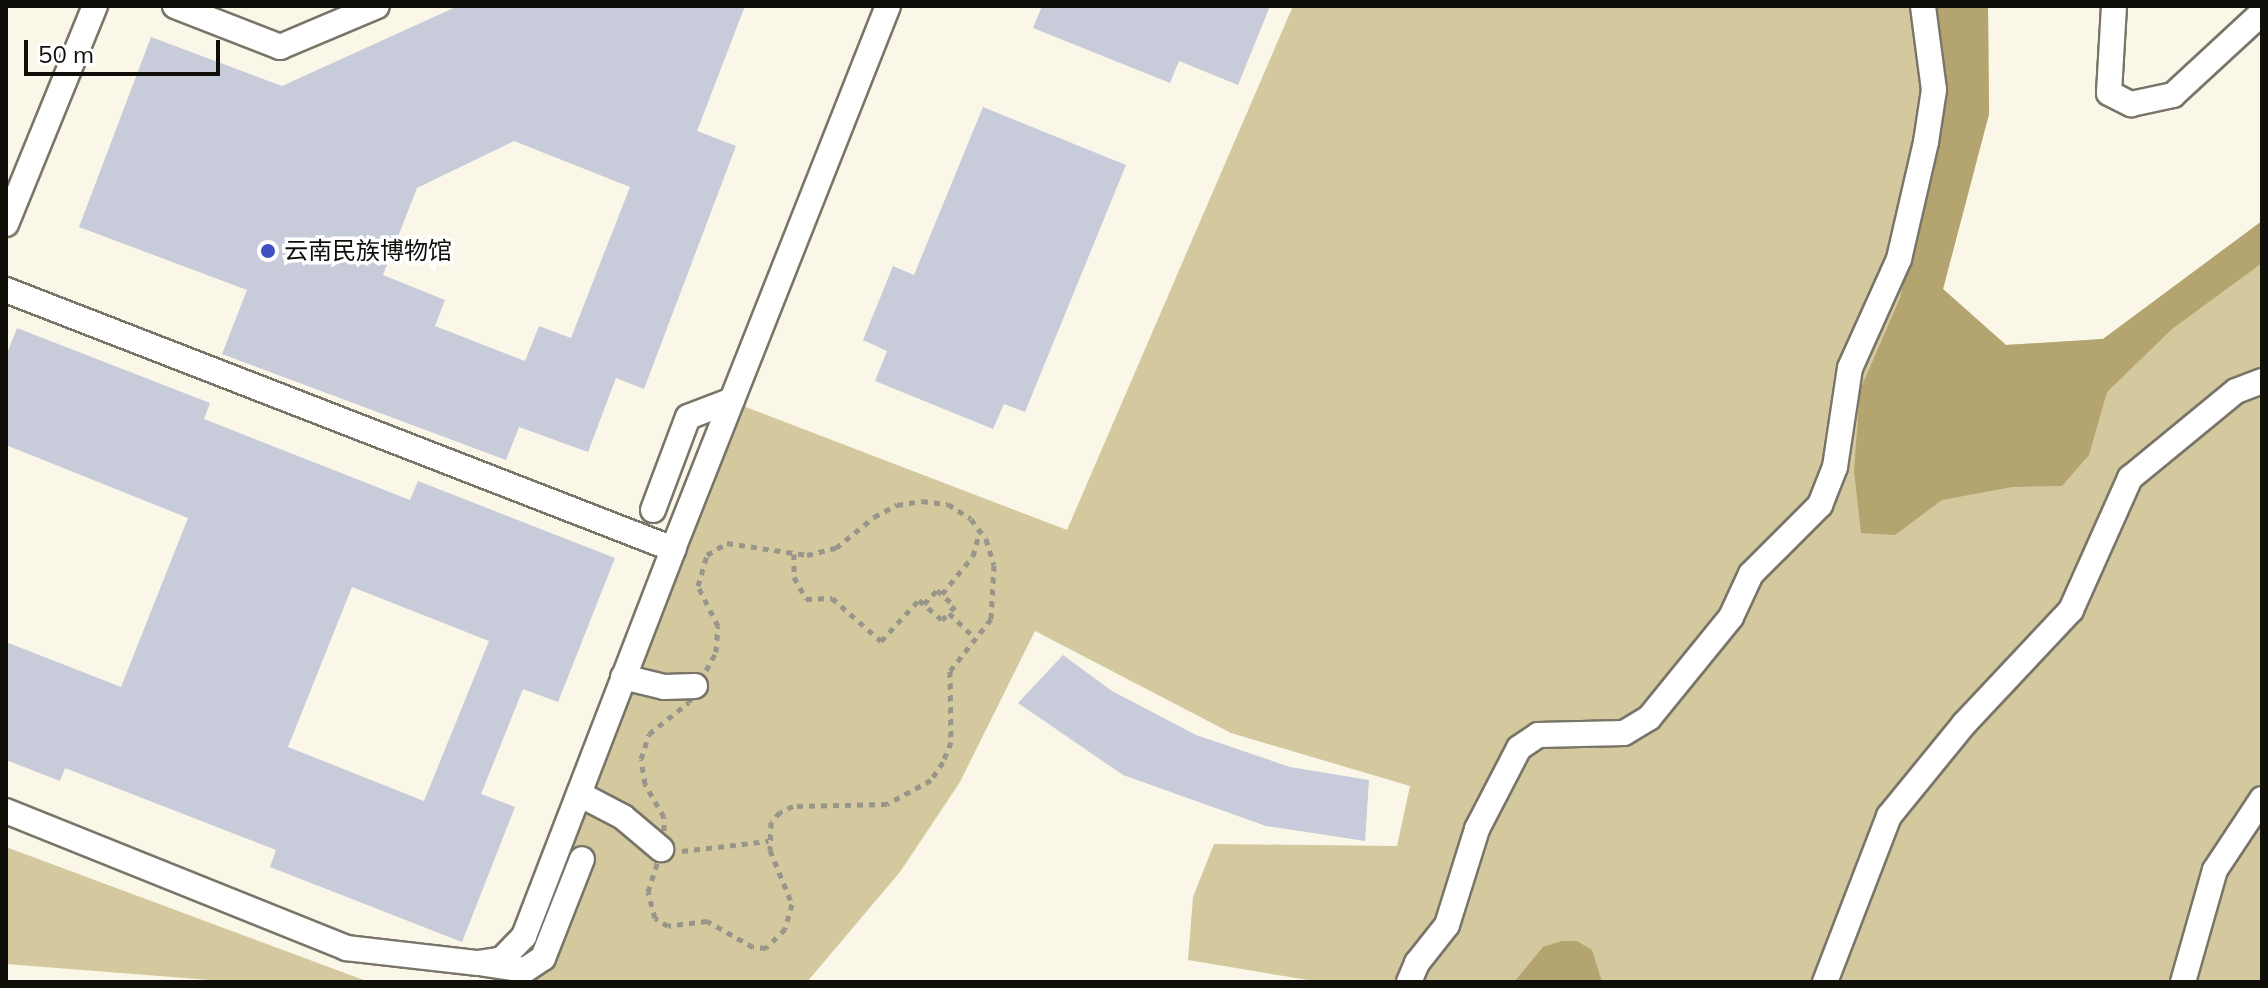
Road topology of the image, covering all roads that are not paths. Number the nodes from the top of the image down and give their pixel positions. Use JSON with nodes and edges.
{"nodes":[{"id":1,"x":95,"y":6,"type":"edge"},
{"id":2,"x":175,"y":6,"type":"edge"},
{"id":3,"x":377,"y":6,"type":"edge"},
{"id":4,"x":888,"y":6,"type":"edge"},
{"id":5,"x":1923,"y":6,"type":"edge"},
{"id":6,"x":2114,"y":6,"type":"edge"},
{"id":7,"x":2262,"y":13,"type":"edge"},
{"id":8,"x":6,"y":224,"type":"edge"},
{"id":9,"x":8,"y":297,"type":"edge"},
{"id":10,"x":2262,"y":381,"type":"edge"},
{"id":11,"x":732,"y":400,"type":"junction"},
{"id":12,"x":653,"y":510,"type":"dead end"},
{"id":13,"x":673,"y":549,"type":"junction"},
{"id":14,"x":623,"y":677,"type":"junction"},
{"id":15,"x":695,"y":686,"type":"road end"},
{"id":16,"x":579,"y":794,"type":"junction"},
{"id":17,"x":2262,"y":799,"type":"edge"},
{"id":18,"x":6,"y":811,"type":"edge"},
{"id":19,"x":661,"y":849,"type":"road end"},
{"id":20,"x":582,"y":859,"type":"dead end"},
{"id":21,"x":478,"y":963,"type":"junction"},
{"id":22,"x":1409,"y":982,"type":"edge"},
{"id":23,"x":1825,"y":982,"type":"edge"},
{"id":24,"x":2183,"y":982,"type":"edge"}],
"edges":[{"from":1,"to":8,"type":"street"},
{"from":2,"to":3,"type":"street"},
{"from":4,"to":11,"type":"street"},
{"from":5,"to":22,"type":"street"},
{"from":6,"to":7,"type":"street"},
{"from":9,"to":13,"type":"street"},
{"from":10,"to":23,"type":"street"},
{"from":11,"to":12,"type":"street"},
{"from":11,"to":13,"type":"street"},
{"from":13,"to":14,"type":"street"},
{"from":14,"to":15,"type":"street"},
{"from":14,"to":16,"type":"street"},
{"from":16,"to":19,"type":"street"},
{"from":16,"to":21,"type":"street"},
{"from":17,"to":24,"type":"street"},
{"from":18,"to":21,"type":"street"},
{"from":20,"to":21,"type":"street"}]}
